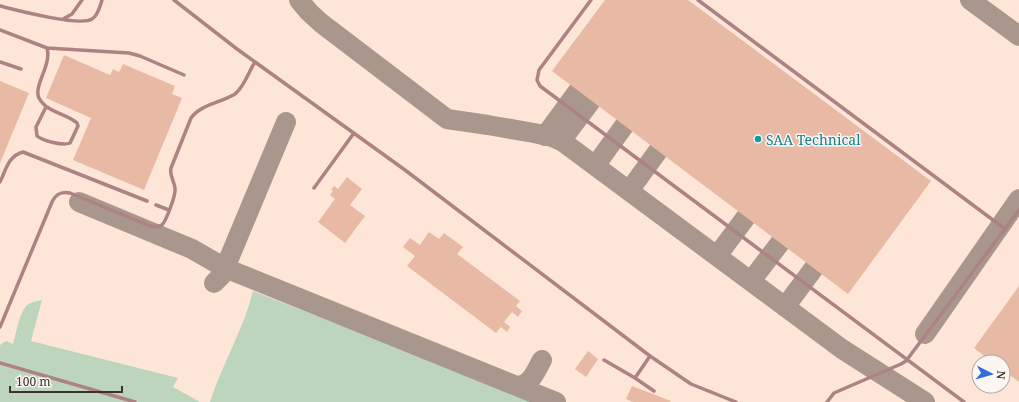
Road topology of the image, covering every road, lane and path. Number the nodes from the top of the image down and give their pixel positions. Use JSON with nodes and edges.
{"nodes":[{"id":1,"x":82,"y":0,"type":"edge"},
{"id":2,"x":102,"y":0,"type":"edge"},
{"id":3,"x":174,"y":0,"type":"edge"},
{"id":4,"x":591,"y":0,"type":"edge"},
{"id":5,"x":698,"y":0,"type":"edge"},
{"id":6,"x":0,"y":6,"type":"edge"},
{"id":7,"x":62,"y":19,"type":"junction"},
{"id":8,"x":0,"y":30,"type":"edge"},
{"id":9,"x":47,"y":48,"type":"junction"},
{"id":10,"x":0,"y":62,"type":"edge"},
{"id":11,"x":255,"y":62,"type":"junction"},
{"id":12,"x":21,"y":70,"type":"dead end"},
{"id":13,"x":184,"y":74,"type":"dead end"},
{"id":14,"x":46,"y":107,"type":"junction"},
{"id":15,"x":354,"y":134,"type":"junction"},
{"id":16,"x":0,"y":182,"type":"edge"},
{"id":17,"x":314,"y":188,"type":"dead end"},
{"id":18,"x":147,"y":201,"type":"dead end"},
{"id":19,"x":156,"y":205,"type":"dead end"},
{"id":20,"x":169,"y":210,"type":"junction"},
{"id":21,"x":1019,"y":210,"type":"edge"},
{"id":22,"x":1005,"y":229,"type":"junction"},
{"id":23,"x":0,"y":327,"type":"edge"},
{"id":24,"x":650,"y":356,"type":"junction"},
{"id":25,"x":604,"y":360,"type":"dead end"},
{"id":26,"x":907,"y":360,"type":"junction"},
{"id":27,"x":0,"y":363,"type":"edge"},
{"id":28,"x":635,"y":378,"type":"junction"},
{"id":29,"x":654,"y":390,"type":"dead end"},
{"id":30,"x":135,"y":402,"type":"edge"},
{"id":31,"x":736,"y":402,"type":"edge"},
{"id":32,"x":828,"y":402,"type":"edge"},
{"id":33,"x":964,"y":402,"type":"edge"}],
"edges":[{"from":1,"to":7,"type":"lane"},
{"from":2,"to":7,"type":"lane"},
{"from":3,"to":11,"type":"lane"},
{"from":4,"to":26,"type":"lane"},
{"from":5,"to":22,"type":"lane"},
{"from":6,"to":7,"type":"lane"},
{"from":8,"to":9,"type":"lane"},
{"from":9,"to":13,"type":"lane"},
{"from":9,"to":14,"type":"lane"},
{"from":10,"to":12,"type":"lane"},
{"from":11,"to":15,"type":"lane"},
{"from":11,"to":20,"type":"lane"},
{"from":14,"to":14,"type":"lane"},
{"from":15,"to":17,"type":"lane"},
{"from":15,"to":24,"type":"lane"},
{"from":16,"to":18,"type":"lane"},
{"from":19,"to":20,"type":"lane"},
{"from":20,"to":23,"type":"lane"},
{"from":21,"to":22,"type":"lane"},
{"from":22,"to":26,"type":"lane"},
{"from":24,"to":28,"type":"lane"},
{"from":24,"to":31,"type":"lane"},
{"from":25,"to":28,"type":"lane"},
{"from":26,"to":32,"type":"lane"},
{"from":26,"to":33,"type":"lane"},
{"from":27,"to":30,"type":"lane"},
{"from":28,"to":29,"type":"lane"}]}
